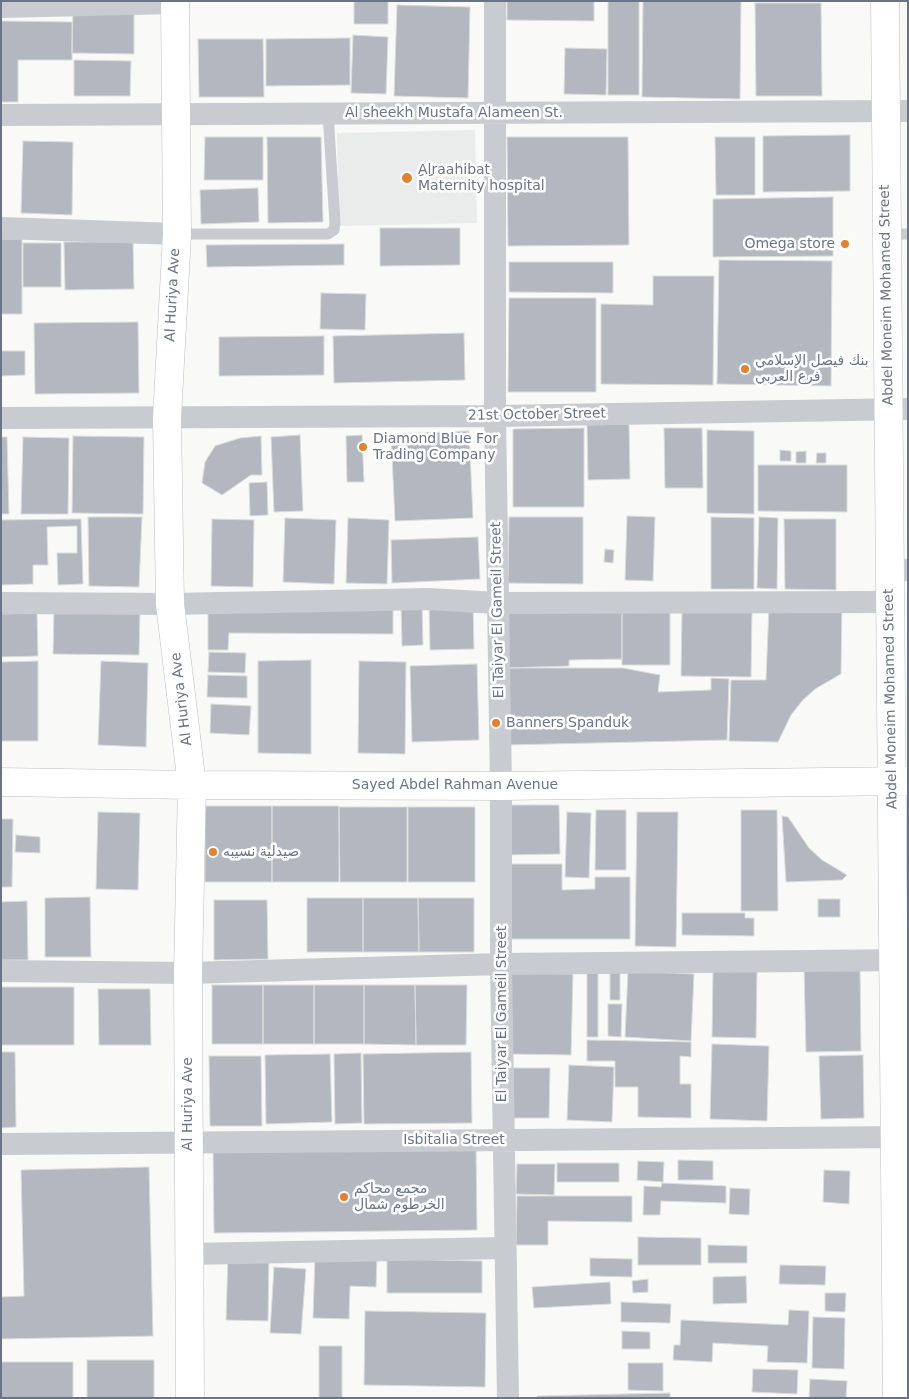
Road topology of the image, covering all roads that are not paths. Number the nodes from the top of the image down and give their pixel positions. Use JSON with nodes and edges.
{"nodes":[{"id":1,"x":495,"y":1,"type":"edge"},
{"id":2,"x":884,"y":1,"type":"edge"},
{"id":3,"x":175,"y":2,"type":"edge"},
{"id":4,"x":1,"y":7,"type":"edge"},
{"id":5,"x":897,"y":111,"type":"edge"},
{"id":6,"x":494,"y":113,"type":"junction"},
{"id":7,"x":177,"y":114,"type":"junction"},
{"id":8,"x":328,"y":114,"type":"junction"},
{"id":9,"x":1,"y":115,"type":"edge"},
{"id":10,"x":1,"y":228,"type":"edge"},
{"id":11,"x":176,"y":234,"type":"junction"},
{"id":12,"x":897,"y":234,"type":"edge"},
{"id":13,"x":898,"y":409,"type":"edge"},
{"id":14,"x":495,"y":416,"type":"junction"},
{"id":15,"x":1,"y":418,"type":"edge"},
{"id":16,"x":167,"y":418,"type":"junction"},
{"id":17,"x":899,"y":570,"type":"edge"},
{"id":18,"x":890,"y":602,"type":"junction"},
{"id":19,"x":1,"y":603,"type":"edge"},
{"id":20,"x":497,"y":603,"type":"junction"},
{"id":21,"x":170,"y":604,"type":"junction"},
{"id":22,"x":900,"y":781,"type":"edge"},
{"id":23,"x":1,"y":782,"type":"edge"},
{"id":24,"x":192,"y":785,"type":"junction"},
{"id":25,"x":502,"y":786,"type":"junction"},
{"id":26,"x":900,"y":960,"type":"edge"},
{"id":27,"x":501,"y":964,"type":"junction"},
{"id":28,"x":1,"y":971,"type":"edge"},
{"id":29,"x":188,"y":973,"type":"junction"},
{"id":30,"x":901,"y":1137,"type":"edge"},
{"id":31,"x":503,"y":1140,"type":"junction"},
{"id":32,"x":188,"y":1143,"type":"junction"},
{"id":33,"x":1,"y":1144,"type":"edge"},
{"id":34,"x":505,"y":1248,"type":"junction"},
{"id":35,"x":189,"y":1254,"type":"junction"},
{"id":36,"x":902,"y":1303,"type":"edge"},
{"id":37,"x":190,"y":1398,"type":"edge"},
{"id":38,"x":508,"y":1398,"type":"edge"},
{"id":39,"x":897,"y":1398,"type":"edge"}],
"edges":[{"from":1,"to":6,"type":"street","name":"El Taiyar El Gameil Street"},
{"from":2,"to":5,"type":"street","name":"Abdel Moneim Mohamed Street"},
{"from":3,"to":4,"type":"street"},
{"from":3,"to":7,"type":"street","name":"Al Huriya Ave"},
{"from":5,"to":6,"type":"street","name":"Al sheekh Mustafa Alameen St."},
{"from":5,"to":12,"type":"street","name":"Abdel Moneim Mohamed Street"},
{"from":6,"to":8,"type":"street","name":"Al sheekh Mustafa Alameen St."},
{"from":6,"to":14,"type":"street","name":"El Taiyar El Gameil Street"},
{"from":7,"to":8,"type":"street","name":"Al sheekh Mustafa Alameen St."},
{"from":7,"to":9,"type":"street","name":"Al sheekh Mustafa Alameen St."},
{"from":7,"to":11,"type":"street","name":"Al Huriya Ave"},
{"from":8,"to":11,"type":"lane"},
{"from":10,"to":11,"type":"street"},
{"from":11,"to":16,"type":"street","name":"Al Huriya Ave"},
{"from":12,"to":13,"type":"street","name":"Abdel Moneim Mohamed Street"},
{"from":13,"to":14,"type":"street","name":"21st October Street"},
{"from":13,"to":17,"type":"street","name":"Abdel Moneim Mohamed Street"},
{"from":14,"to":16,"type":"street","name":"21st October Street"},
{"from":14,"to":20,"type":"street","name":"El Taiyar El Gameil Street"},
{"from":15,"to":16,"type":"street","name":"21st October Street"},
{"from":16,"to":21,"type":"street","name":"Al Huriya Ave"},
{"from":17,"to":18,"type":"street","name":"Abdel Moneim Mohamed Street"},
{"from":18,"to":20,"type":"street"},
{"from":18,"to":22,"type":"street","name":"Abdel Moneim Mohamed Street"},
{"from":19,"to":21,"type":"street"},
{"from":20,"to":21,"type":"street"},
{"from":20,"to":25,"type":"street","name":"El Taiyar El Gameil Street"},
{"from":21,"to":24,"type":"street","name":"Al Huriya Ave"},
{"from":22,"to":25,"type":"street","name":"Sayed Abdel Rahman Avenue"},
{"from":22,"to":26,"type":"street","name":"Abdel Moneim Mohamed Street"},
{"from":23,"to":24,"type":"street","name":"Sayed Abdel Rahman Avenue"},
{"from":24,"to":25,"type":"street","name":"Sayed Abdel Rahman Avenue"},
{"from":24,"to":29,"type":"street","name":"Al Huriya Ave"},
{"from":25,"to":27,"type":"street","name":"El Taiyar El Gameil Street"},
{"from":26,"to":27,"type":"street"},
{"from":26,"to":30,"type":"street","name":"Abdel Moneim Mohamed Street"},
{"from":27,"to":29,"type":"street"},
{"from":27,"to":31,"type":"street","name":"El Taiyar El Gameil Street"},
{"from":28,"to":29,"type":"street"},
{"from":29,"to":32,"type":"street","name":"Al Huriya Ave"},
{"from":30,"to":31,"type":"street","name":"Isbitalia Street"},
{"from":30,"to":36,"type":"street","name":"Abdel Moneim Mohamed Street"},
{"from":31,"to":32,"type":"street","name":"Isbitalia Street"},
{"from":31,"to":34,"type":"street","name":"El Taiyar El Gameil Street"},
{"from":32,"to":33,"type":"street","name":"Isbitalia Street"},
{"from":32,"to":35,"type":"street","name":"Al Huriya Ave"},
{"from":34,"to":35,"type":"street"},
{"from":34,"to":38,"type":"street","name":"El Taiyar El Gameil Street"},
{"from":35,"to":37,"type":"street","name":"Al Huriya Ave"},
{"from":36,"to":39,"type":"street","name":"Abdel Moneim Mohamed Street"}]}
